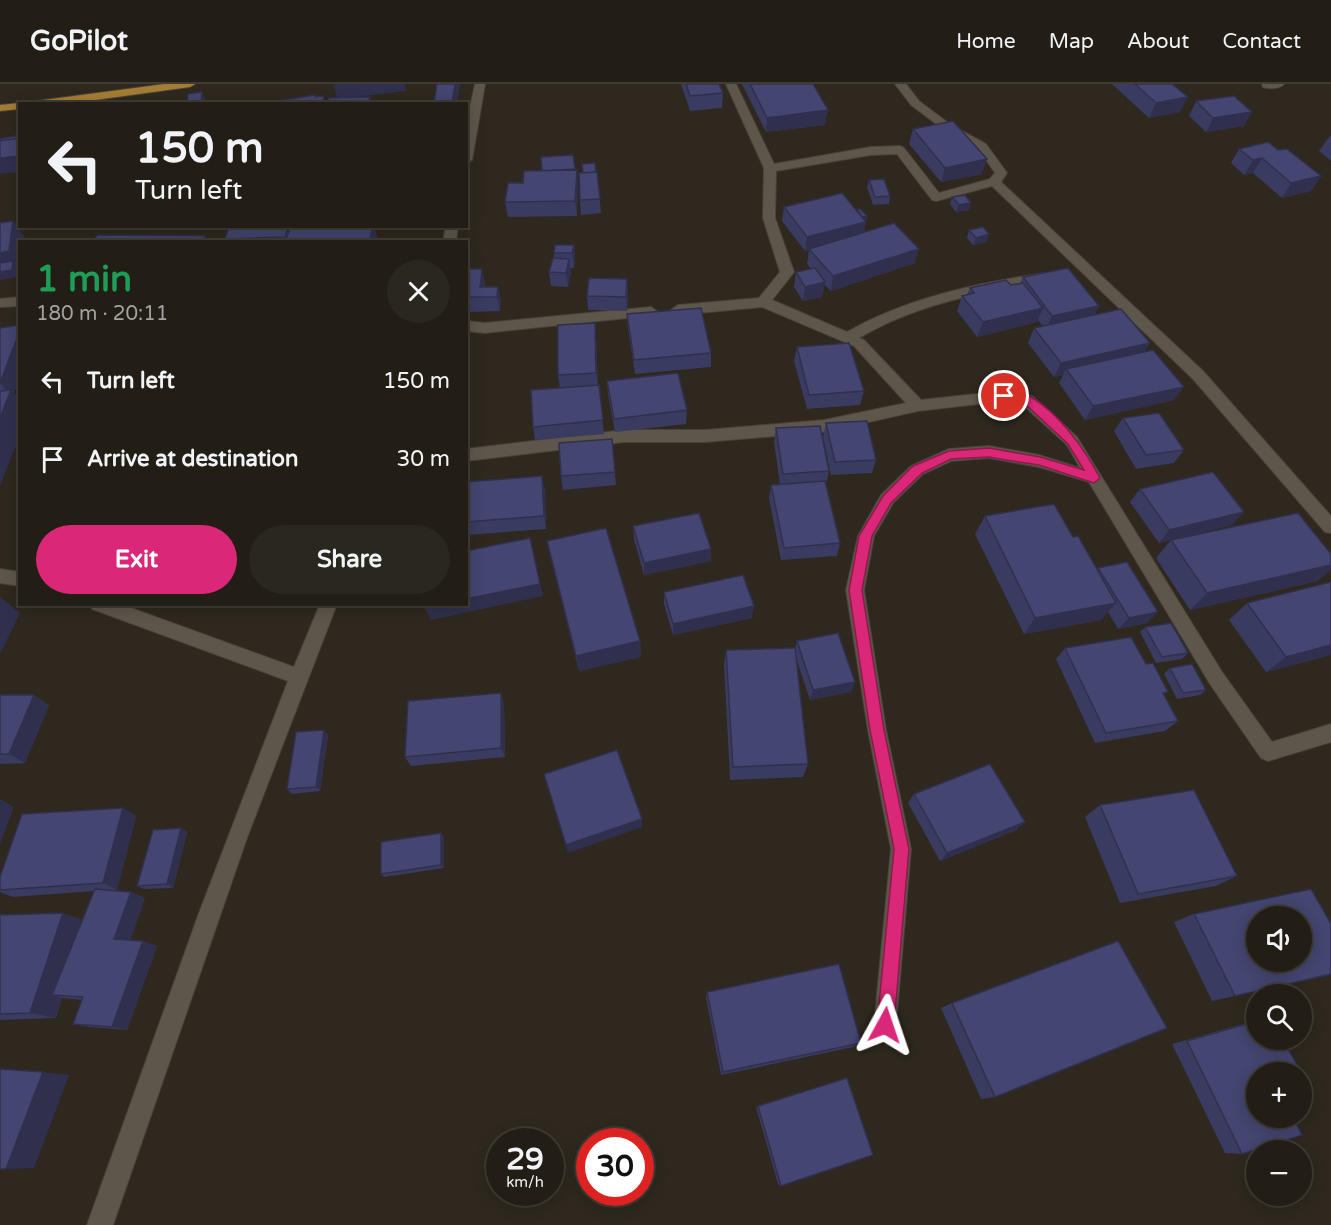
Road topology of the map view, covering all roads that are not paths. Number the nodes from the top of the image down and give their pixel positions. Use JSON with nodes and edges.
{"nodes":[{"id":1,"x":190,"y":84,"type":"edge"},
{"id":2,"x":480,"y":84,"type":"edge"},
{"id":3,"x":731,"y":84,"type":"edge"},
{"id":4,"x":900,"y":84,"type":"edge"},
{"id":5,"x":51,"y":102,"type":"edge"},
{"id":6,"x":18,"y":106,"type":"edge"},
{"id":7,"x":0,"y":108,"type":"edge"},
{"id":8,"x":468,"y":149,"type":"edge"},
{"id":9,"x":771,"y":168,"type":"junction"},
{"id":10,"x":994,"y":182,"type":"junction"},
{"id":11,"x":1088,"y":271,"type":"junction"},
{"id":12,"x":18,"y":301,"type":"edge"},
{"id":13,"x":763,"y":302,"type":"junction"},
{"id":14,"x":0,"y":303,"type":"edge"},
{"id":15,"x":468,"y":326,"type":"edge"},
{"id":16,"x":848,"y":338,"type":"junction"},
{"id":17,"x":918,"y":406,"type":"junction"},
{"id":18,"x":468,"y":455,"type":"edge"},
{"id":19,"x":1094,"y":478,"type":"junction"},
{"id":20,"x":1331,"y":526,"type":"edge"},
{"id":21,"x":0,"y":576,"type":"edge"},
{"id":22,"x":18,"y":579,"type":"edge"},
{"id":23,"x":104,"y":606,"type":"edge"},
{"id":24,"x":328,"y":606,"type":"edge"},
{"id":25,"x":299,"y":677,"type":"junction"},
{"id":26,"x":1331,"y":733,"type":"edge"},
{"id":27,"x":885,"y":1025,"type":"dead end"},
{"id":28,"x":100,"y":1225,"type":"edge"}],
"edges":[{"from":1,"to":5,"type":"highway"},
{"from":2,"to":8,"type":"street"},
{"from":3,"to":9,"type":"street"},
{"from":4,"to":10,"type":"street"},
{"from":6,"to":7,"type":"highway"},
{"from":9,"to":10,"type":"street"},
{"from":9,"to":13,"type":"street"},
{"from":10,"to":11,"type":"street"},
{"from":11,"to":16,"type":"street"},
{"from":11,"to":20,"type":"street"},
{"from":12,"to":14,"type":"street"},
{"from":13,"to":15,"type":"street"},
{"from":13,"to":16,"type":"street"},
{"from":16,"to":17,"type":"street"},
{"from":17,"to":18,"type":"street"},
{"from":17,"to":19,"type":"street"},
{"from":19,"to":26,"type":"street"},
{"from":19,"to":27,"type":"street"},
{"from":21,"to":22,"type":"street"},
{"from":23,"to":25,"type":"street"},
{"from":24,"to":25,"type":"street"},
{"from":25,"to":28,"type":"street"}]}
